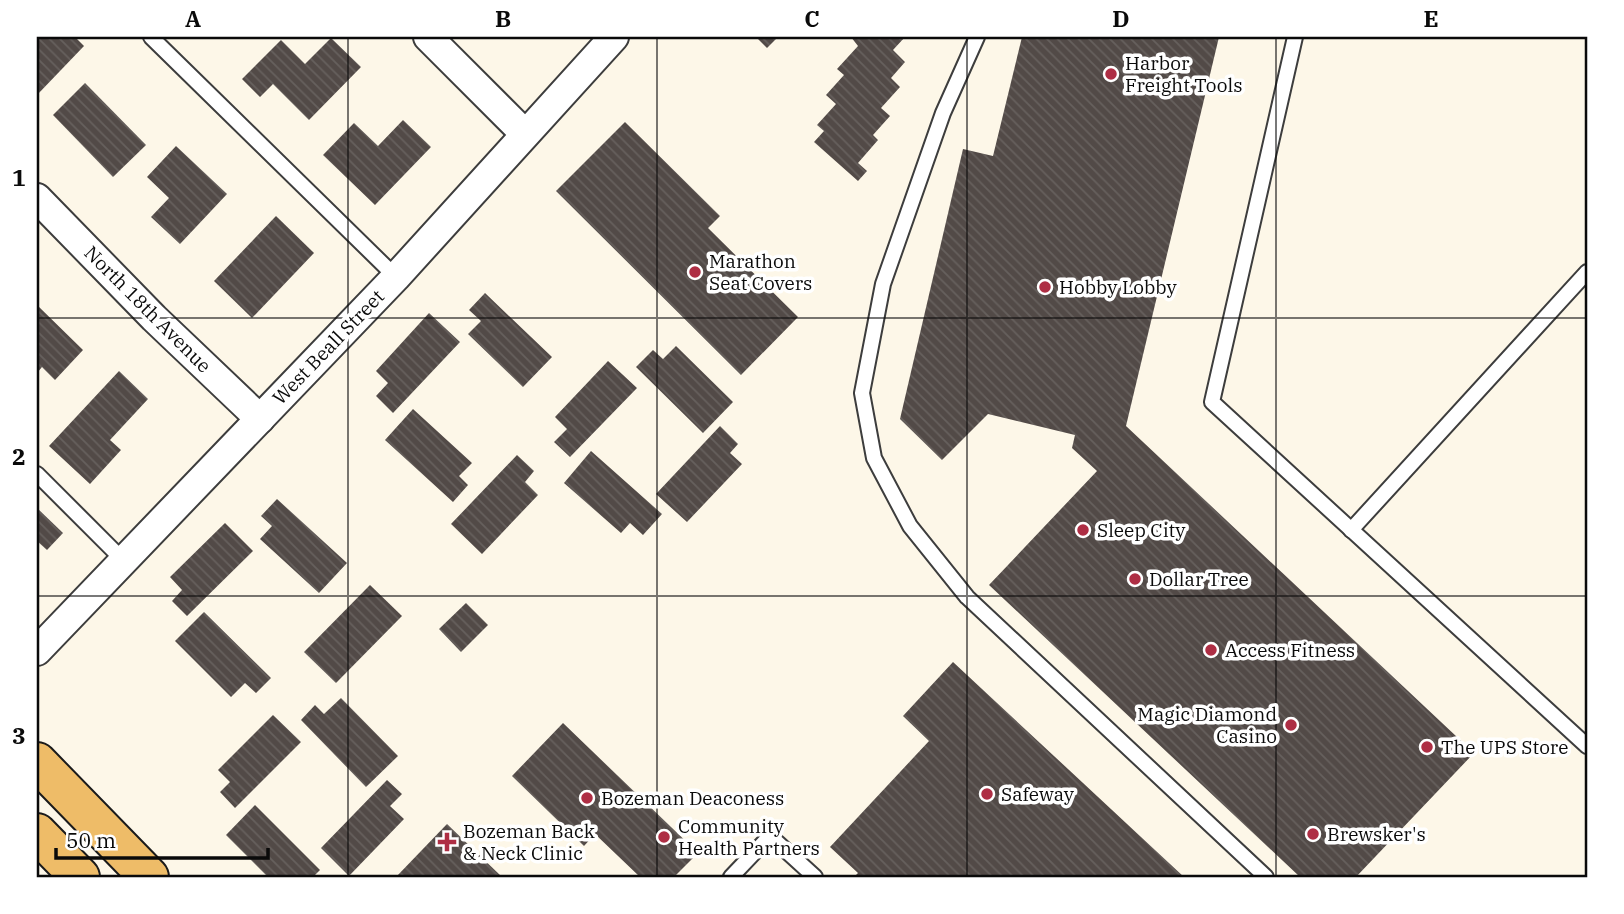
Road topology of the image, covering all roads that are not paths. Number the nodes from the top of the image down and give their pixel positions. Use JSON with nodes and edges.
{"nodes":[{"id":1,"x":151,"y":37,"type":"edge"},
{"id":2,"x":428,"y":37,"type":"edge"},
{"id":3,"x":614,"y":37,"type":"edge"},
{"id":4,"x":977,"y":37,"type":"edge"},
{"id":5,"x":1295,"y":37,"type":"edge"},
{"id":6,"x":524,"y":133,"type":"junction"},
{"id":7,"x":37,"y":198,"type":"edge"},
{"id":8,"x":1587,"y":272,"type":"edge"},
{"id":9,"x":396,"y":277,"type":"junction"},
{"id":10,"x":260,"y":419,"type":"junction"},
{"id":11,"x":37,"y":474,"type":"edge"},
{"id":12,"x":1351,"y":530,"type":"junction"},
{"id":13,"x":123,"y":560,"type":"junction"},
{"id":14,"x":37,"y":651,"type":"edge"},
{"id":15,"x":1587,"y":746,"type":"edge"},
{"id":16,"x":37,"y":762,"type":"edge"},
{"id":17,"x":37,"y":833,"type":"edge"},
{"id":18,"x":80,"y":877,"type":"edge"},
{"id":19,"x":149,"y":877,"type":"edge"},
{"id":20,"x":730,"y":877,"type":"edge"},
{"id":21,"x":814,"y":877,"type":"edge"},
{"id":22,"x":1266,"y":877,"type":"edge"}],
"edges":[{"from":1,"to":9,"type":"lane"},
{"from":2,"to":6,"type":"street"},
{"from":3,"to":6,"type":"street","name":"West Beall Street"},
{"from":4,"to":22,"type":"lane"},
{"from":5,"to":12,"type":"lane"},
{"from":6,"to":9,"type":"street","name":"West Beall Street"},
{"from":7,"to":10,"type":"street","name":"North 18th Avenue"},
{"from":8,"to":12,"type":"lane"},
{"from":9,"to":10,"type":"street","name":"West Beall Street"},
{"from":10,"to":13,"type":"street","name":"West Beall Street"},
{"from":11,"to":13,"type":"lane"},
{"from":12,"to":15,"type":"lane"},
{"from":13,"to":14,"type":"street","name":"West Beall Street"},
{"from":16,"to":19,"type":"main road"},
{"from":17,"to":18,"type":"main road"},
{"from":20,"to":21,"type":"lane"}]}
